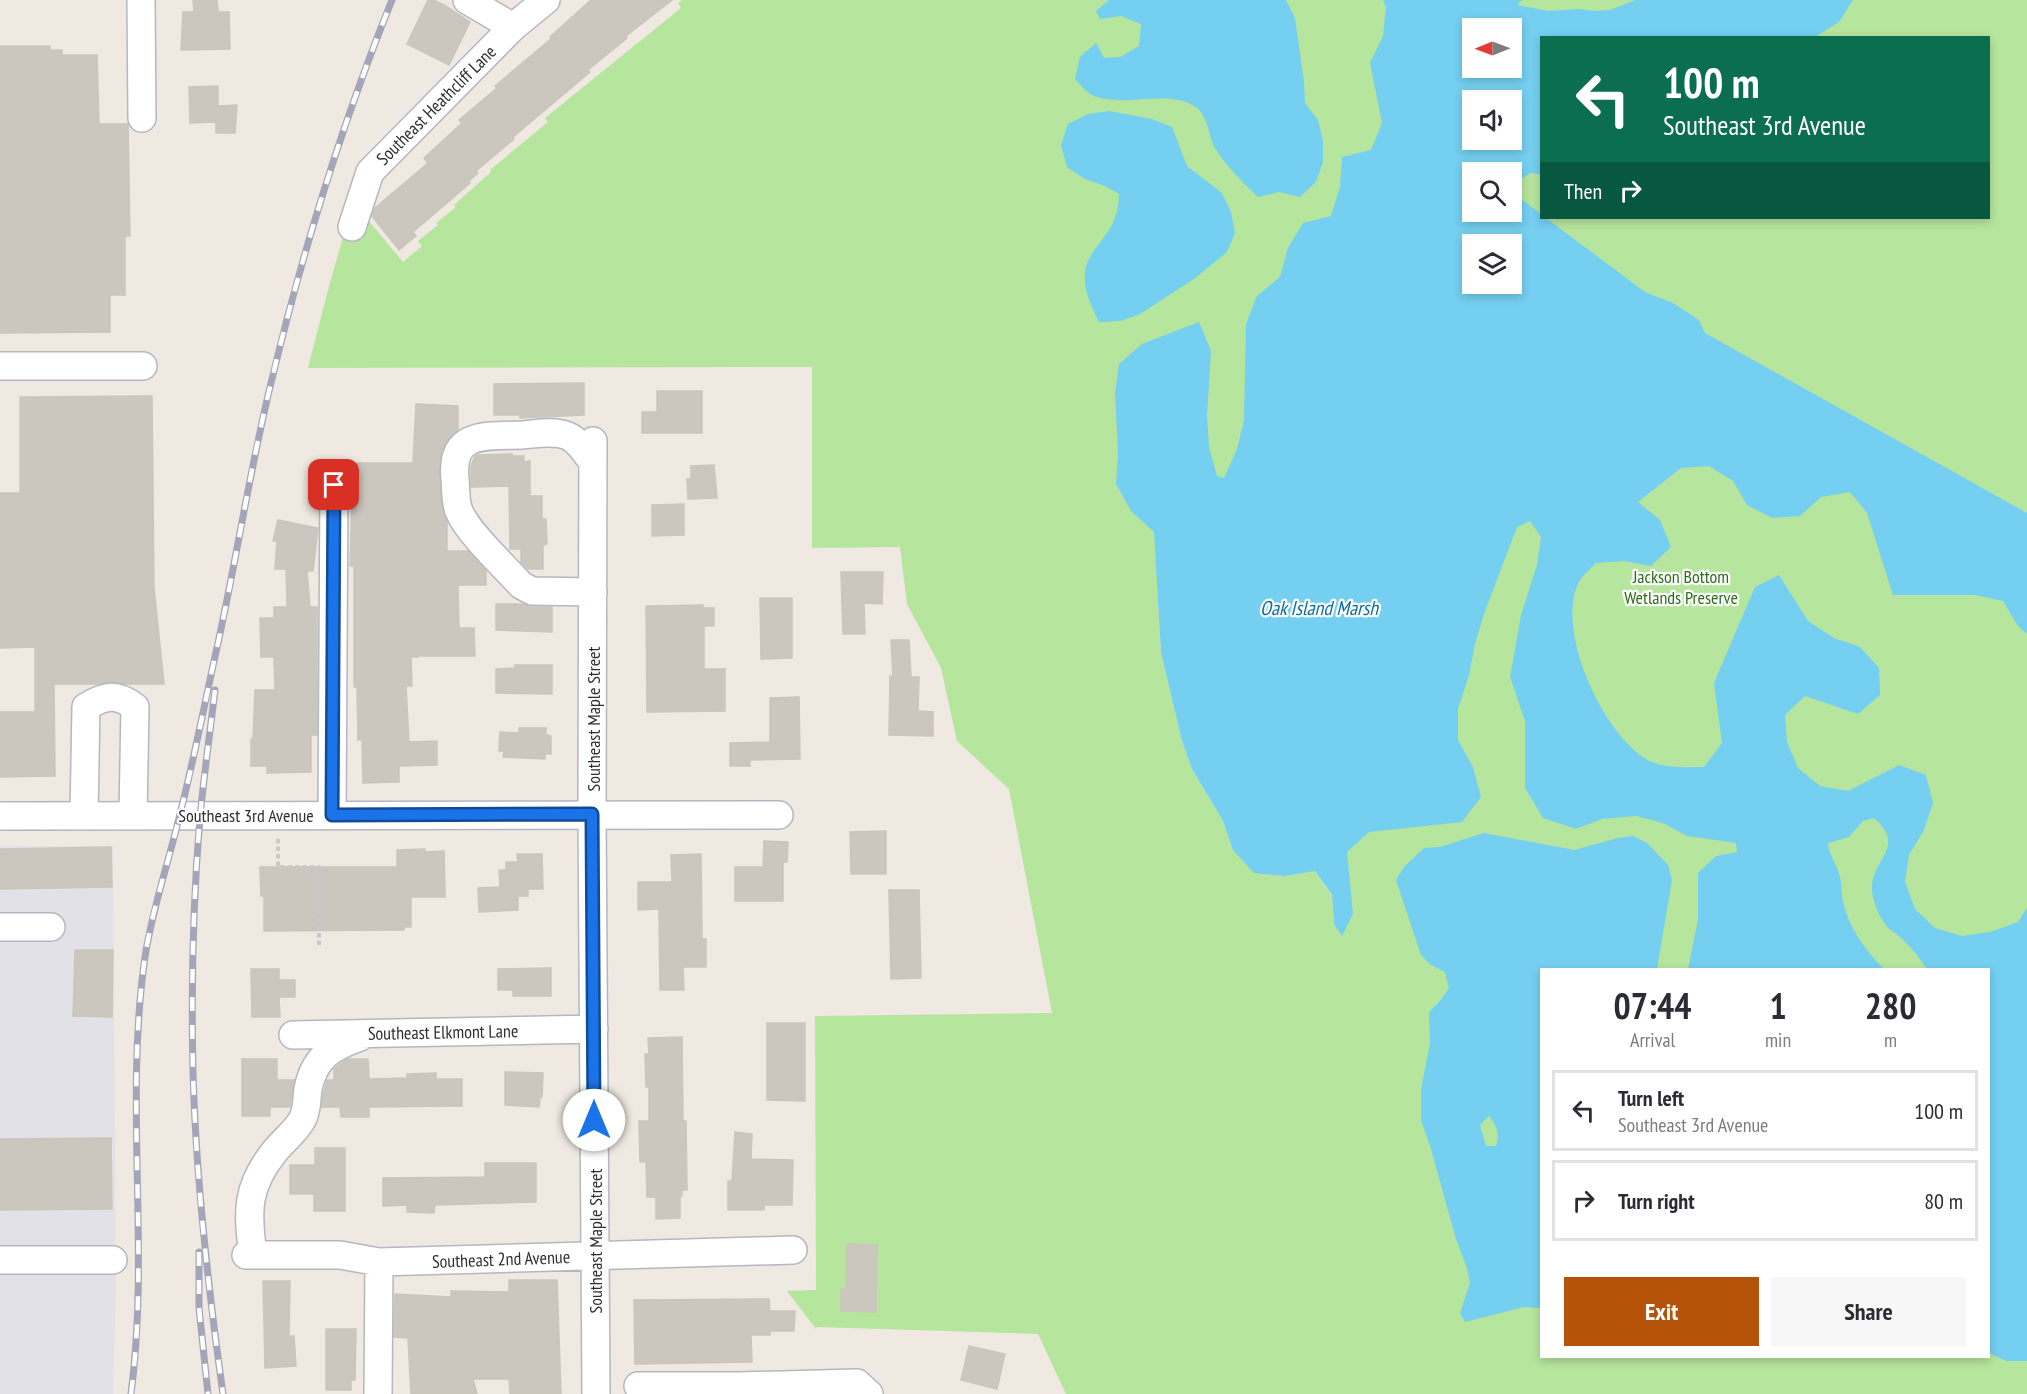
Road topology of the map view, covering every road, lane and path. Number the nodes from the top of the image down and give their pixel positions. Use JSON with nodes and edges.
{"nodes":[{"id":1,"x":141,"y":0,"type":"edge"},
{"id":2,"x":467,"y":0,"type":"edge"},
{"id":3,"x":546,"y":0,"type":"edge"},
{"id":4,"x":513,"y":27,"type":"junction"},
{"id":5,"x":142,"y":118,"type":"dead end"},
{"id":6,"x":352,"y":227,"type":"dead end"},
{"id":7,"x":0,"y":366,"type":"edge"},
{"id":8,"x":143,"y":366,"type":"dead end"},
{"id":9,"x":334,"y":485,"type":"dead end"},
{"id":10,"x":593,"y":592,"type":"junction"},
{"id":11,"x":592,"y":814,"type":"junction"},
{"id":12,"x":278,"y":815,"type":"junction"},
{"id":13,"x":332,"y":815,"type":"junction"},
{"id":14,"x":779,"y":815,"type":"dead end"},
{"id":15,"x":0,"y":816,"type":"edge"},
{"id":16,"x":84,"y":816,"type":"junction"},
{"id":17,"x":134,"y":816,"type":"junction"},
{"id":18,"x":0,"y":927,"type":"edge"},
{"id":19,"x":51,"y":927,"type":"dead end"},
{"id":20,"x":319,"y":945,"type":"dead end"},
{"id":21,"x":594,"y":1029,"type":"junction"},
{"id":22,"x":371,"y":1033,"type":"junction"},
{"id":23,"x":293,"y":1035,"type":"dead end"},
{"id":24,"x":793,"y":1250,"type":"dead end"},
{"id":25,"x":595,"y":1256,"type":"junction"},
{"id":26,"x":0,"y":1260,"type":"edge"},
{"id":27,"x":113,"y":1260,"type":"dead end"},
{"id":28,"x":379,"y":1262,"type":"junction"},
{"id":29,"x":638,"y":1386,"type":"dead end"},
{"id":30,"x":738,"y":1390,"type":"edge"},
{"id":31,"x":378,"y":1394,"type":"edge"},
{"id":32,"x":596,"y":1394,"type":"edge"},
{"id":33,"x":869,"y":1394,"type":"edge"}],
"edges":[{"from":1,"to":5,"type":"street"},
{"from":2,"to":4,"type":"street"},
{"from":3,"to":4,"type":"street","name":"Southeast Heathcliff Lane"},
{"from":4,"to":6,"type":"street","name":"Southeast Heathcliff Lane"},
{"from":7,"to":8,"type":"street"},
{"from":9,"to":13,"type":"street"},
{"from":10,"to":10,"type":"street","name":"Southeast Maple Street"},
{"from":10,"to":11,"type":"street","name":"Southeast Maple Street"},
{"from":11,"to":13,"type":"street","name":"Southeast 3rd Avenue"},
{"from":11,"to":14,"type":"street","name":"Southeast 3rd Avenue"},
{"from":11,"to":21,"type":"street","name":"Southeast Maple Street"},
{"from":12,"to":13,"type":"street","name":"Southeast 3rd Avenue"},
{"from":12,"to":17,"type":"street","name":"Southeast 3rd Avenue"},
{"from":12,"to":20,"type":"path"},
{"from":15,"to":16,"type":"street","name":"Southeast 3rd Avenue"},
{"from":16,"to":17,"type":"street","name":"Southeast 3rd Avenue"},
{"from":16,"to":17,"type":"street"},
{"from":18,"to":19,"type":"street"},
{"from":21,"to":22,"type":"street","name":"Southeast Elkmont Lane"},
{"from":21,"to":25,"type":"street","name":"Southeast Maple Street"},
{"from":22,"to":23,"type":"street","name":"Southeast Elkmont Lane"},
{"from":22,"to":28,"type":"street","name":"Southeast 2nd Avenue"},
{"from":24,"to":25,"type":"street","name":"Southeast 2nd Avenue"},
{"from":25,"to":28,"type":"street","name":"Southeast 2nd Avenue"},
{"from":25,"to":32,"type":"street","name":"Southeast Maple Street"},
{"from":26,"to":27,"type":"street"},
{"from":28,"to":31,"type":"street"},
{"from":29,"to":30,"type":"street"},
{"from":30,"to":33,"type":"street"}]}
